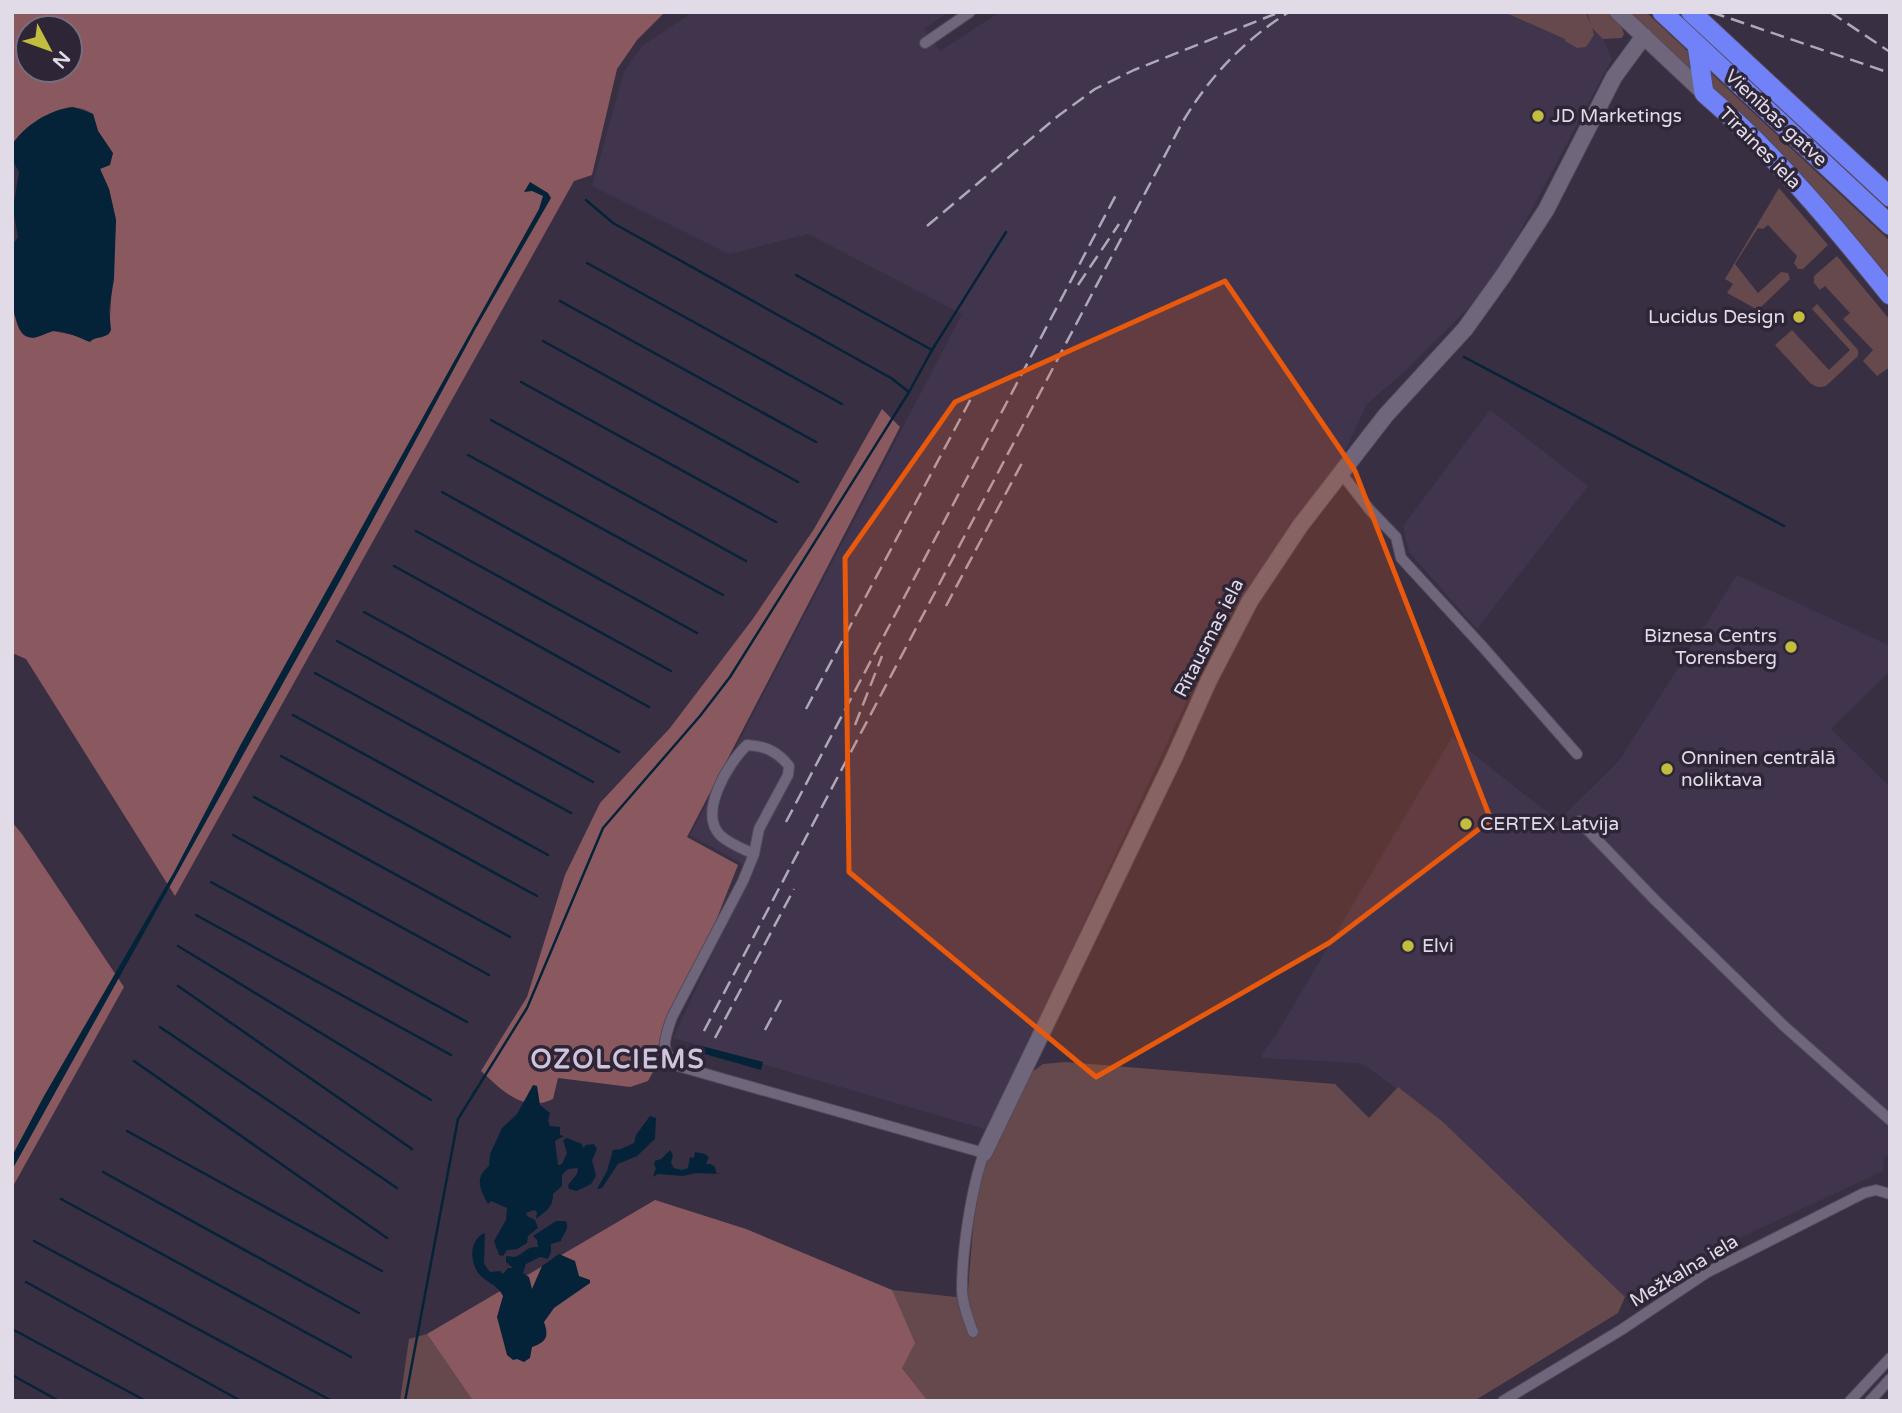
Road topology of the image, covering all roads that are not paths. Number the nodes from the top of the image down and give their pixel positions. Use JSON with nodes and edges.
{"nodes":[{"id":1,"x":970,"y":12,"type":"edge"},
{"id":2,"x":1618,"y":12,"type":"edge"},
{"id":3,"x":1662,"y":12,"type":"edge"},
{"id":4,"x":1691,"y":12,"type":"edge"},
{"id":5,"x":1644,"y":36,"type":"junction"},
{"id":6,"x":925,"y":43,"type":"dead end"},
{"id":7,"x":1697,"y":45,"type":"junction"},
{"id":8,"x":1774,"y":91,"type":"junction"},
{"id":9,"x":1704,"y":93,"type":"junction"},
{"id":10,"x":1890,"y":185,"type":"edge"},
{"id":11,"x":1890,"y":197,"type":"edge"},
{"id":12,"x":1890,"y":225,"type":"edge"},
{"id":13,"x":1890,"y":295,"type":"edge"},
{"id":14,"x":1341,"y":473,"type":"junction"},
{"id":15,"x":1577,"y":754,"type":"dead end"},
{"id":16,"x":1579,"y":821,"type":"dead end"},
{"id":17,"x":754,"y":854,"type":"junction"},
{"id":18,"x":1890,"y":1120,"type":"edge"},
{"id":19,"x":984,"y":1153,"type":"junction"},
{"id":20,"x":1890,"y":1194,"type":"edge"},
{"id":21,"x":973,"y":1332,"type":"dead end"},
{"id":22,"x":1890,"y":1359,"type":"edge"},
{"id":23,"x":1890,"y":1379,"type":"edge"},
{"id":24,"x":1503,"y":1401,"type":"edge"},
{"id":25,"x":1850,"y":1401,"type":"edge"},
{"id":26,"x":1870,"y":1401,"type":"edge"}],
"edges":[{"from":1,"to":6,"type":"street"},
{"from":2,"to":5,"type":"street","name":"Tīraines iela"},
{"from":3,"to":7,"type":"highway","name":"Vienības gatve"},
{"from":4,"to":8,"type":"highway","name":"Vienības gatve"},
{"from":5,"to":9,"type":"street","name":"Tīraines iela"},
{"from":5,"to":14,"type":"street","name":"Rītausmas iela"},
{"from":7,"to":9,"type":"highway"},
{"from":7,"to":12,"type":"highway","name":"Vienības gatve"},
{"from":8,"to":10,"type":"street","name":"Vienības gatve"},
{"from":8,"to":11,"type":"highway","name":"Vienības gatve"},
{"from":9,"to":13,"type":"highway","name":"Tīraines iela"},
{"from":14,"to":15,"type":"street"},
{"from":14,"to":19,"type":"street","name":"Rītausmas iela"},
{"from":16,"to":18,"type":"street"},
{"from":17,"to":17,"type":"street"},
{"from":17,"to":19,"type":"street"},
{"from":19,"to":21,"type":"street","name":"Rītausmas iela"},
{"from":20,"to":24,"type":"street","name":"Mežkalna iela"},
{"from":22,"to":25,"type":"street"},
{"from":23,"to":26,"type":"street"}]}
